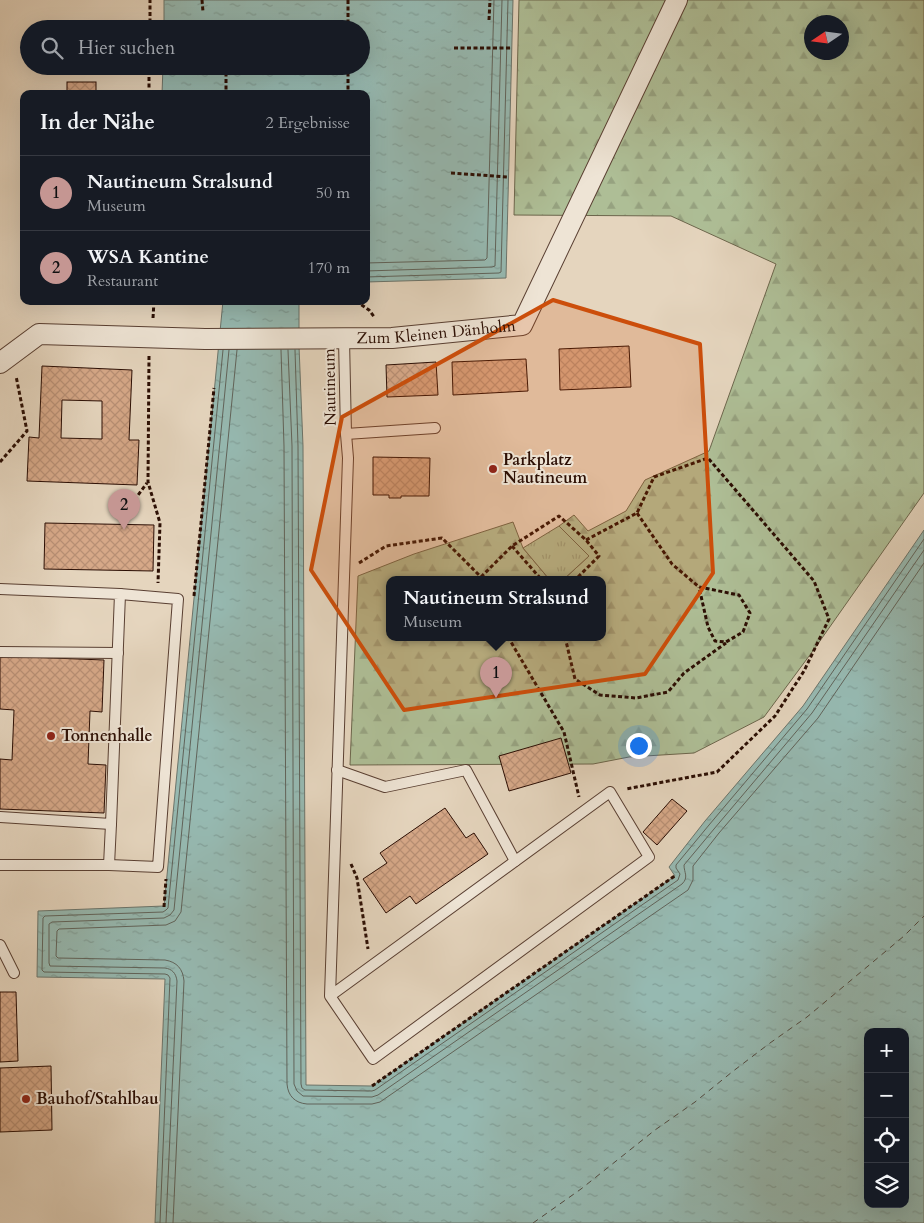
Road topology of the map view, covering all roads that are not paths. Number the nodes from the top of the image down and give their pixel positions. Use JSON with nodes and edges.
{"nodes":[{"id":1,"x":677,"y":0,"type":"edge"},
{"id":2,"x":344,"y":339,"type":"junction"},
{"id":3,"x":6,"y":358,"type":"edge"},
{"id":4,"x":435,"y":428,"type":"dead end"},
{"id":5,"x":346,"y":434,"type":"junction"},
{"id":6,"x":0,"y":589,"type":"edge"},
{"id":7,"x":120,"y":594,"type":"junction"},
{"id":8,"x":0,"y":652,"type":"edge"},
{"id":9,"x":118,"y":653,"type":"junction"},
{"id":10,"x":337,"y":770,"type":"junction"},
{"id":11,"x":0,"y":817,"type":"edge"},
{"id":12,"x":111,"y":824,"type":"junction"},
{"id":13,"x":515,"y":861,"type":"junction"},
{"id":14,"x":0,"y":865,"type":"edge"},
{"id":15,"x":109,"y":865,"type":"junction"},
{"id":16,"x":0,"y":945,"type":"edge"},
{"id":17,"x":14,"y":974,"type":"dead end"},
{"id":18,"x":330,"y":996,"type":"junction"}],
"edges":[{"from":1,"to":2,"type":"street","name":"Zum Kleinen Dänholm"},
{"from":2,"to":3,"type":"street","name":"Zum Kleinen Dänholm"},
{"from":2,"to":5,"type":"lane","name":"Nautineum"},
{"from":4,"to":5,"type":"lane","name":"Nautineum"},
{"from":5,"to":10,"type":"lane"},
{"from":6,"to":7,"type":"lane"},
{"from":7,"to":9,"type":"lane"},
{"from":7,"to":15,"type":"lane"},
{"from":8,"to":9,"type":"lane"},
{"from":9,"to":12,"type":"lane"},
{"from":10,"to":13,"type":"lane"},
{"from":10,"to":18,"type":"lane"},
{"from":11,"to":12,"type":"lane"},
{"from":12,"to":15,"type":"lane"},
{"from":13,"to":18,"type":"lane"},
{"from":13,"to":18,"type":"lane"},
{"from":14,"to":15,"type":"lane"},
{"from":16,"to":17,"type":"lane"}]}
